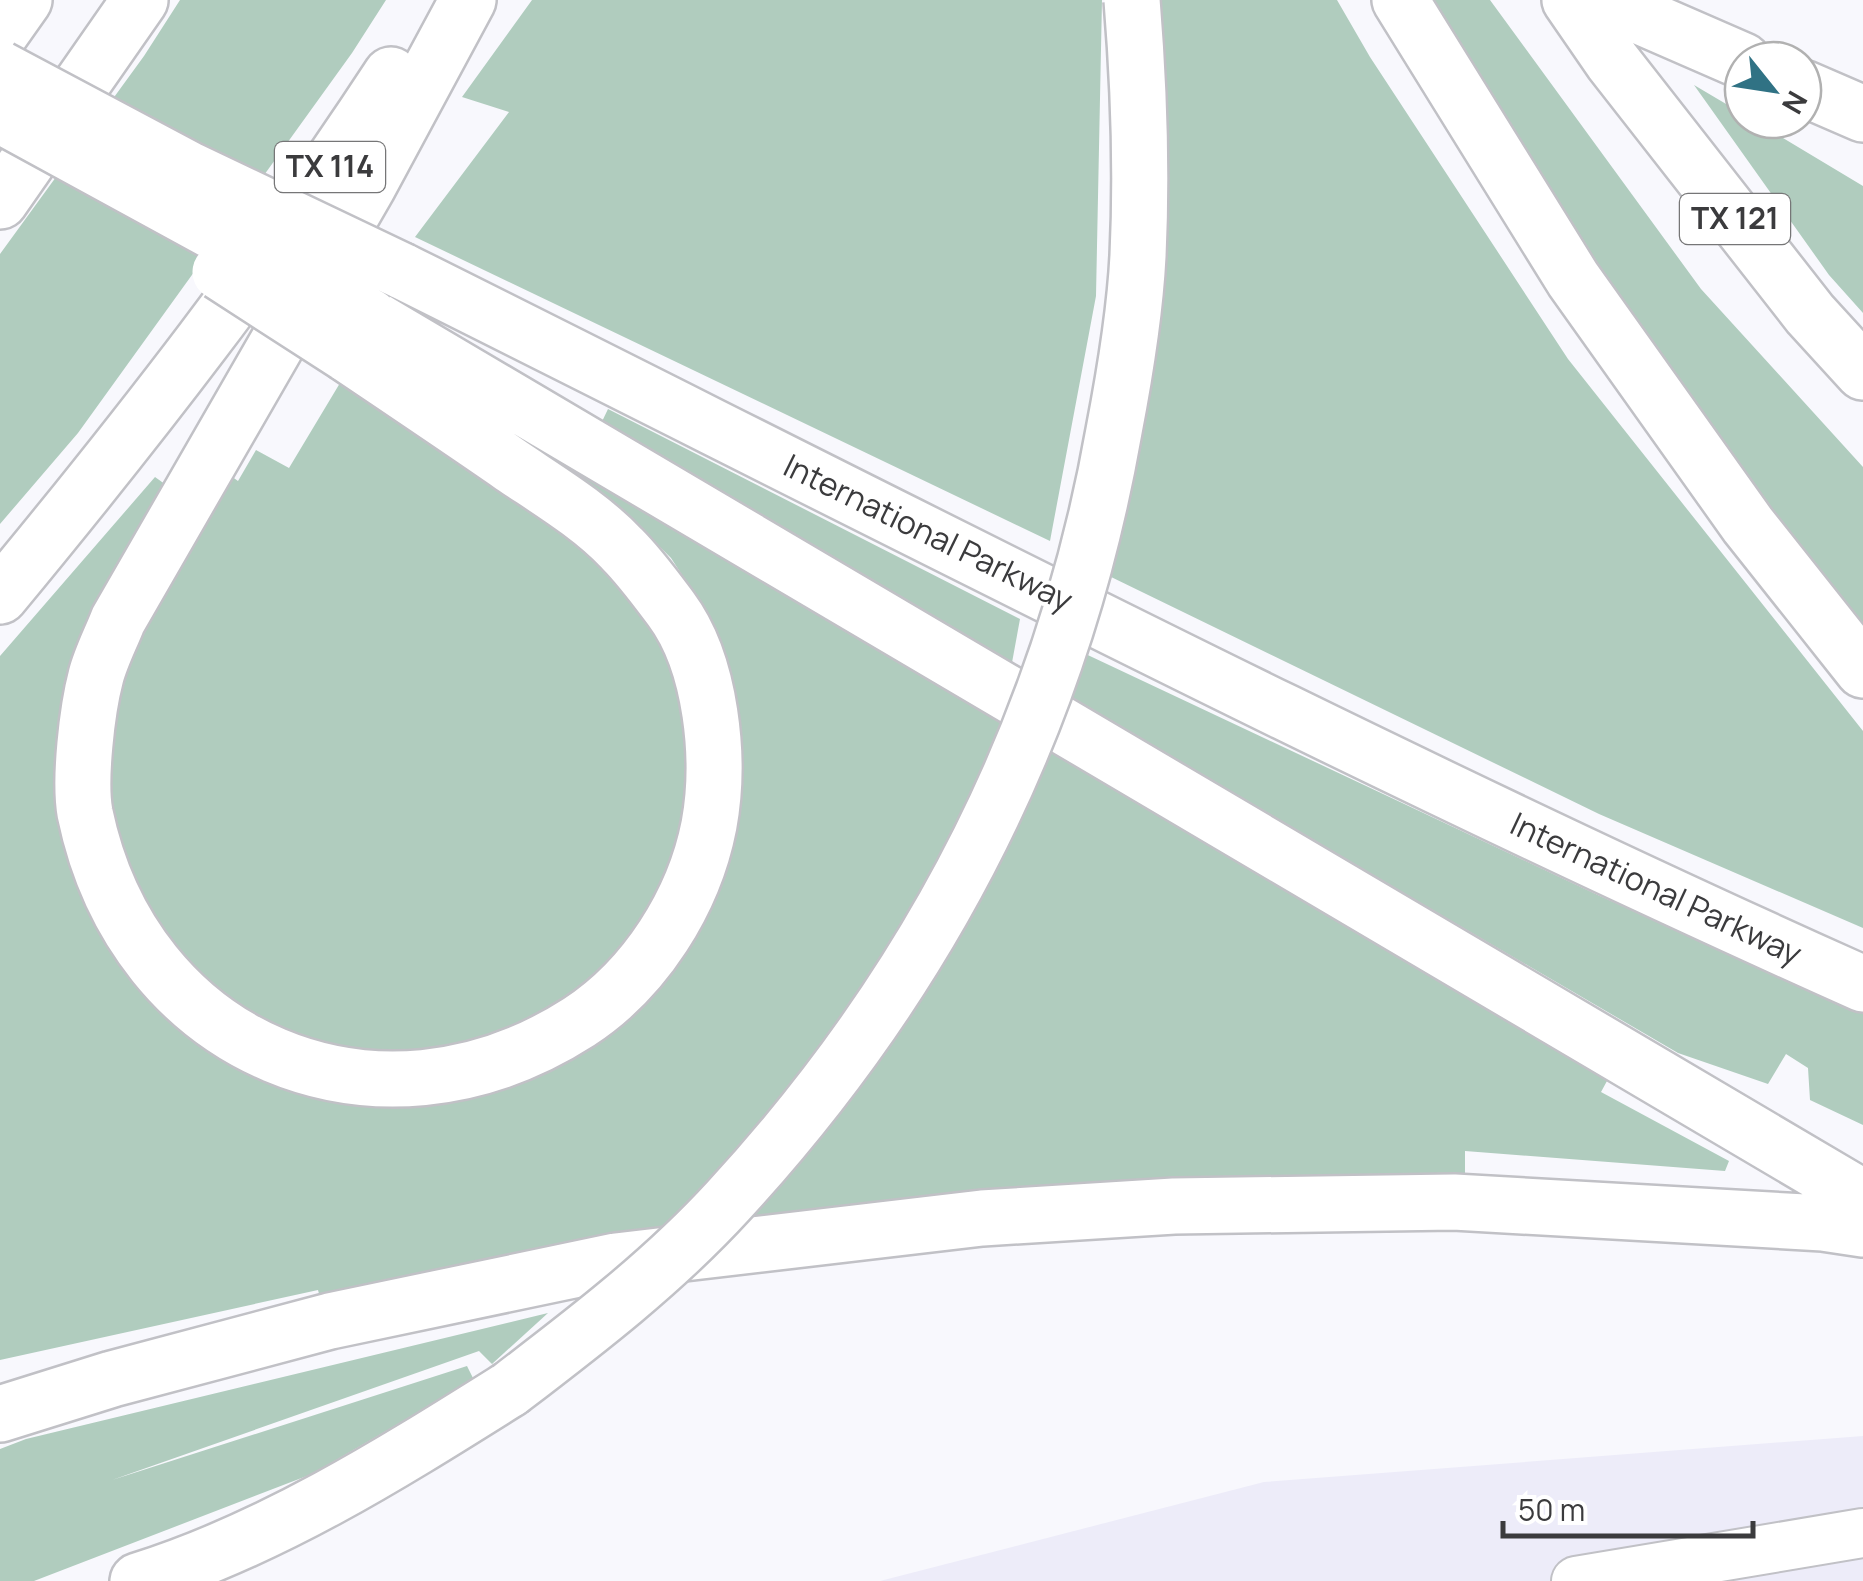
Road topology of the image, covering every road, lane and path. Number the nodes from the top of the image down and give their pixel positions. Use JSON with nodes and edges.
{"nodes":[{"id":1,"x":24,"y":0,"type":"edge"},
{"id":2,"x":140,"y":0,"type":"edge"},
{"id":3,"x":440,"y":0,"type":"edge"},
{"id":4,"x":468,"y":0,"type":"edge"},
{"id":5,"x":1132,"y":0,"type":"edge"},
{"id":6,"x":1570,"y":0,"type":"edge"},
{"id":7,"x":1603,"y":0,"type":"edge"},
{"id":8,"x":1402,"y":5,"type":"edge"},
{"id":9,"x":0,"y":34,"type":"edge"},
{"id":10,"x":1723,"y":53,"type":"edge"},
{"id":11,"x":0,"y":69,"type":"edge"},
{"id":12,"x":1823,"y":97,"type":"edge"},
{"id":13,"x":1863,"y":114,"type":"edge"},
{"id":14,"x":0,"y":115,"type":"edge"},
{"id":15,"x":0,"y":126,"type":"edge"},
{"id":16,"x":0,"y":201,"type":"edge"},
{"id":17,"x":359,"y":335,"type":"junction"},
{"id":18,"x":1863,"y":372,"type":"edge"},
{"id":19,"x":0,"y":596,"type":"edge"},
{"id":20,"x":1863,"y":670,"type":"edge"},
{"id":21,"x":1863,"y":984,"type":"edge"},
{"id":22,"x":1863,"y":1198,"type":"edge"},
{"id":23,"x":1863,"y":1229,"type":"edge"},
{"id":24,"x":0,"y":1414,"type":"edge"},
{"id":25,"x":1863,"y":1533,"type":"edge"},
{"id":26,"x":138,"y":1581,"type":"edge"},
{"id":27,"x":1576,"y":1581,"type":"edge"}],
"edges":[{"from":1,"to":9,"type":"highway"},
{"from":2,"to":16,"type":"highway"},
{"from":3,"to":19,"type":"highway","number":"TX 114"},
{"from":4,"to":17,"type":"highway"},
{"from":5,"to":26,"type":"highway","bridge":true},
{"from":6,"to":18,"type":"highway","number":"TX 121"},
{"from":7,"to":10,"type":"highway"},
{"from":8,"to":20,"type":"highway"},
{"from":11,"to":21,"type":"highway","name":"International Parkway","bridge":true},
{"from":12,"to":13,"type":"highway"},
{"from":14,"to":17,"type":"highway","bridge":true},
{"from":15,"to":17,"type":"highway","bridge":true},
{"from":17,"to":22,"type":"highway"},
{"from":23,"to":24,"type":"highway"},
{"from":25,"to":27,"type":"lane"}]}
